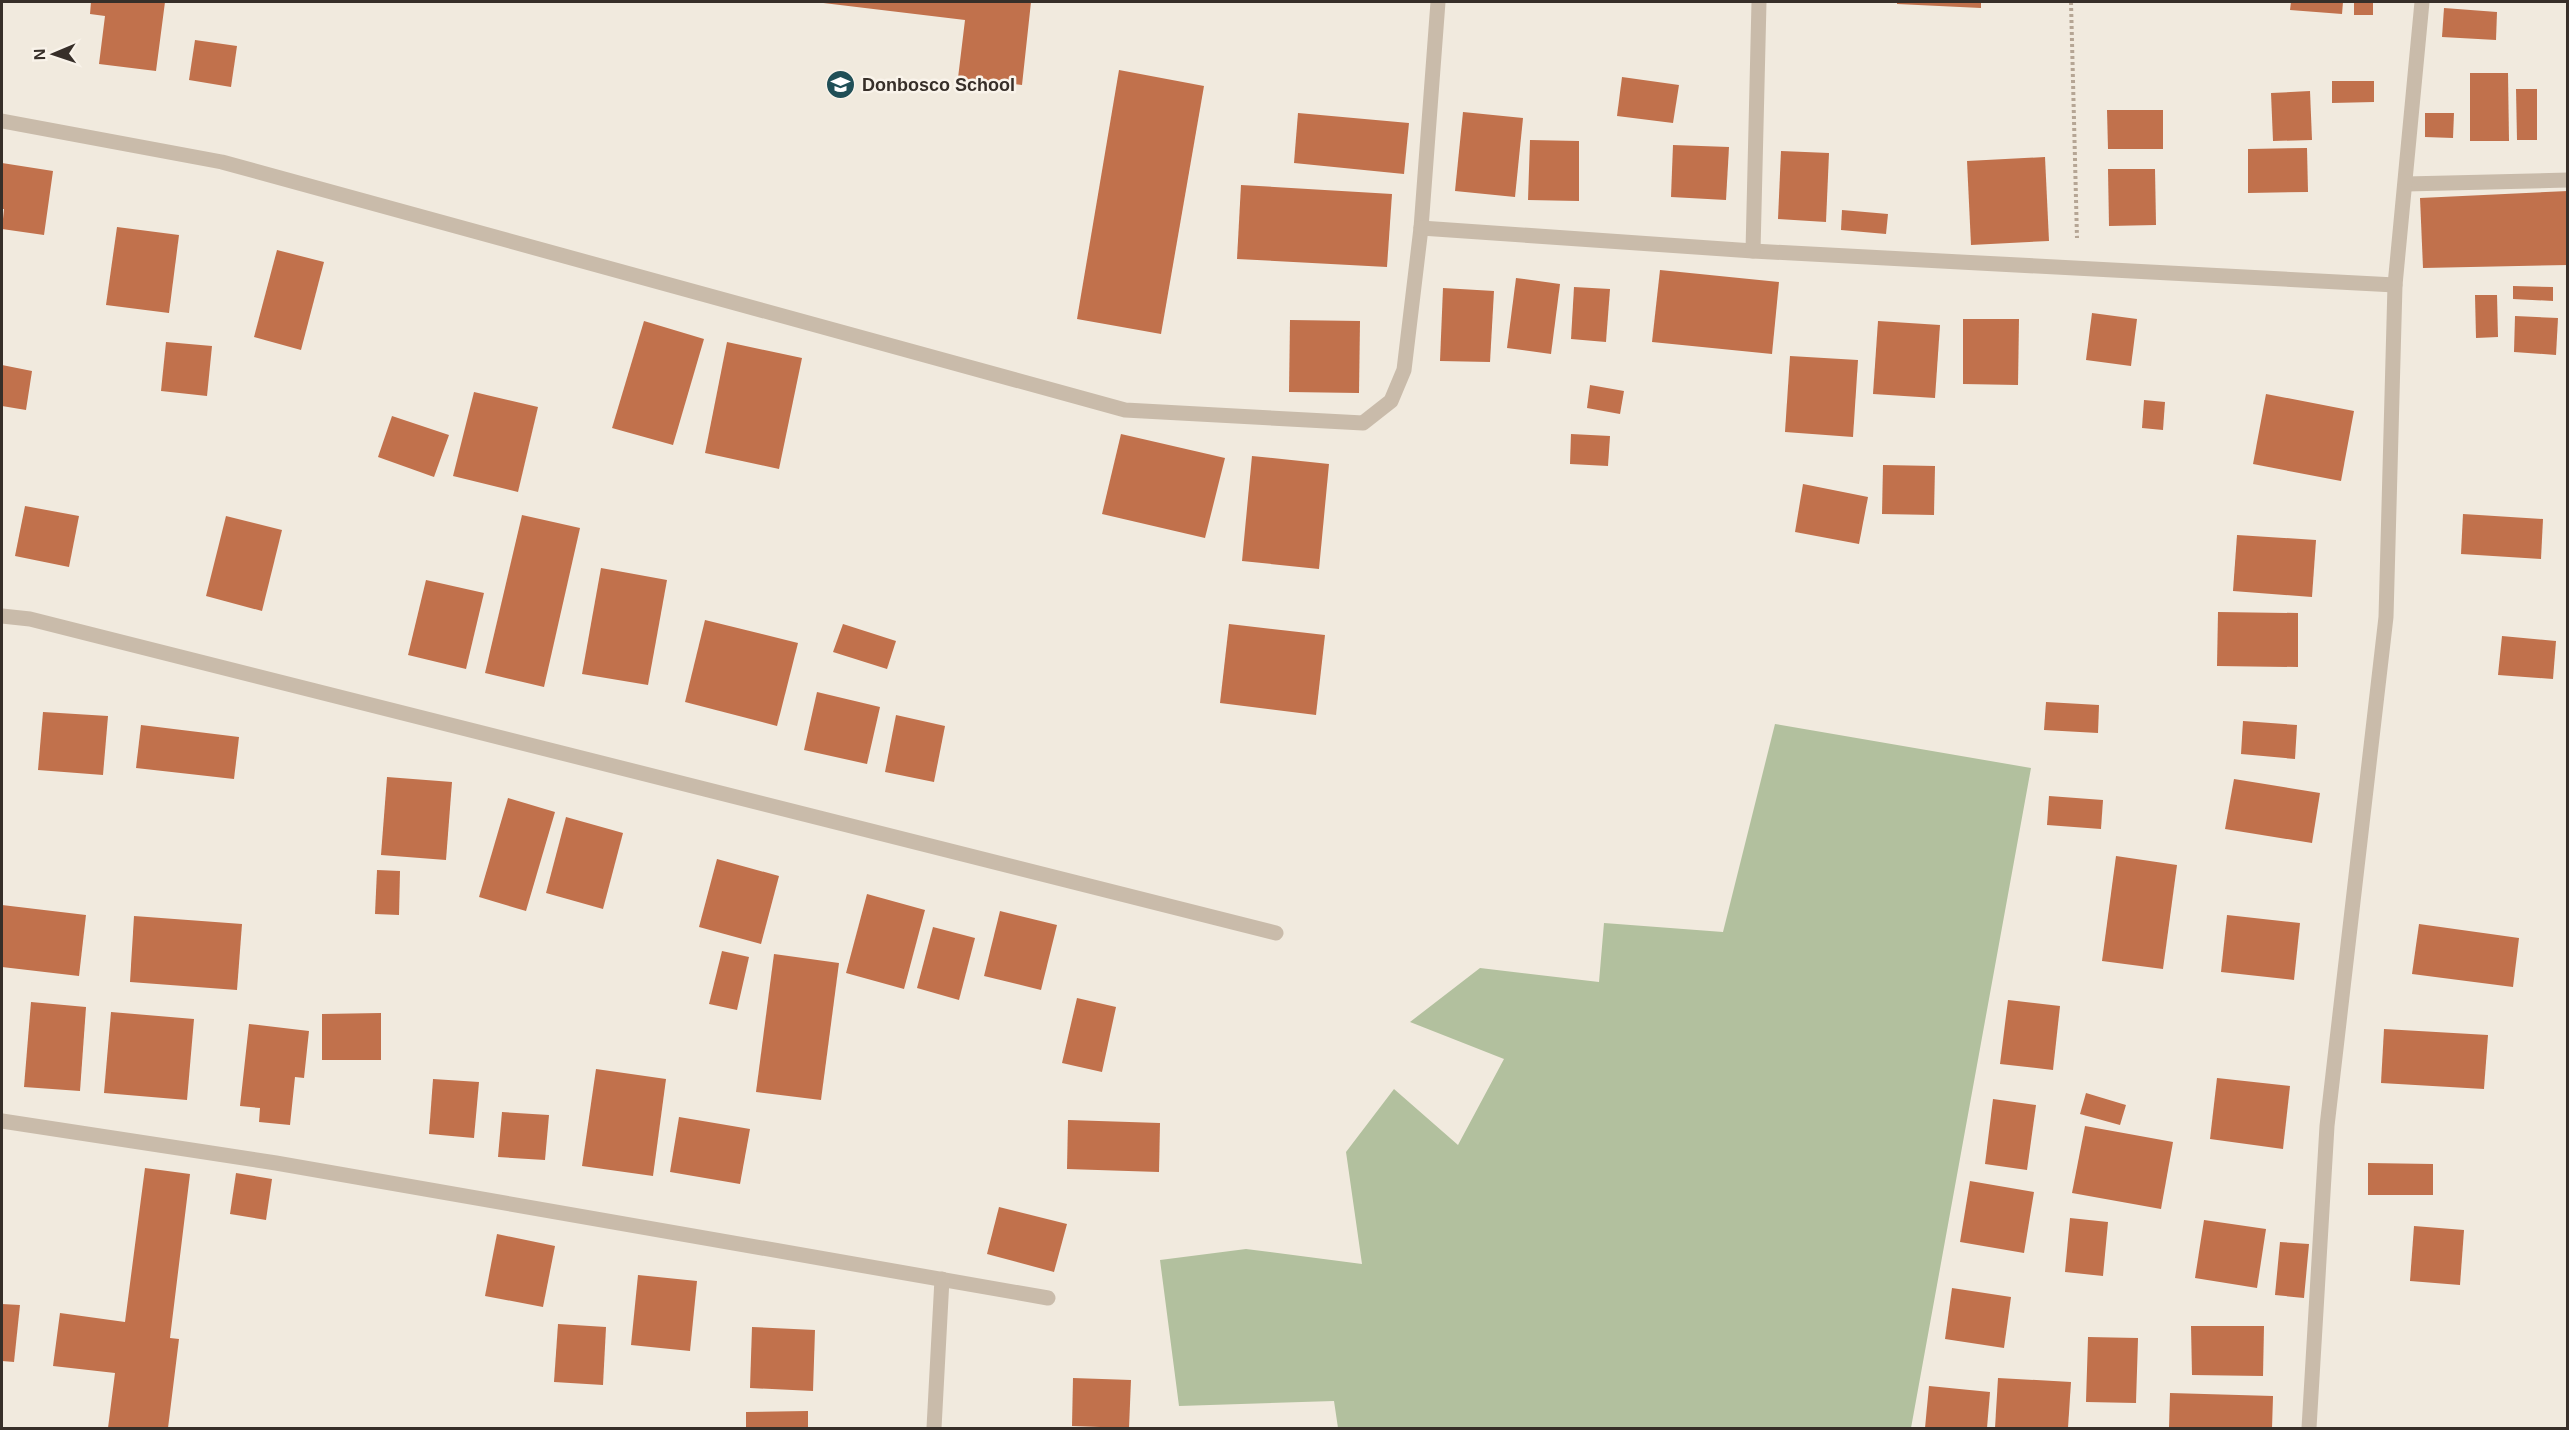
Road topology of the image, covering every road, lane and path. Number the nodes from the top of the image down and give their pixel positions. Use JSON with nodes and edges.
{"nodes":[{"id":1,"x":1438,"y":2,"type":"edge"},
{"id":2,"x":1759,"y":2,"type":"edge"},
{"id":3,"x":2071,"y":2,"type":"edge"},
{"id":4,"x":2422,"y":2,"type":"edge"},
{"id":5,"x":2,"y":121,"type":"edge"},
{"id":6,"x":2568,"y":180,"type":"edge"},
{"id":7,"x":2406,"y":184,"type":"junction"},
{"id":8,"x":1421,"y":228,"type":"junction"},
{"id":9,"x":1753,"y":251,"type":"junction"},
{"id":10,"x":2077,"y":268,"type":"junction"},
{"id":11,"x":2395,"y":285,"type":"junction"},
{"id":12,"x":2,"y":616,"type":"edge"},
{"id":13,"x":1276,"y":933,"type":"dead end"},
{"id":14,"x":2,"y":1121,"type":"edge"},
{"id":15,"x":942,"y":1279,"type":"junction"},
{"id":16,"x":1048,"y":1298,"type":"dead end"},
{"id":17,"x":934,"y":1428,"type":"edge"},
{"id":18,"x":2309,"y":1428,"type":"edge"}],
"edges":[{"from":1,"to":8,"type":"street"},
{"from":2,"to":9,"type":"street"},
{"from":3,"to":10,"type":"path"},
{"from":4,"to":7,"type":"street"},
{"from":5,"to":8,"type":"street"},
{"from":6,"to":7,"type":"street"},
{"from":7,"to":11,"type":"street"},
{"from":8,"to":9,"type":"street"},
{"from":9,"to":10,"type":"street"},
{"from":10,"to":11,"type":"street"},
{"from":11,"to":18,"type":"street"},
{"from":12,"to":13,"type":"street"},
{"from":14,"to":15,"type":"street"},
{"from":15,"to":16,"type":"street"},
{"from":15,"to":17,"type":"street"}]}
